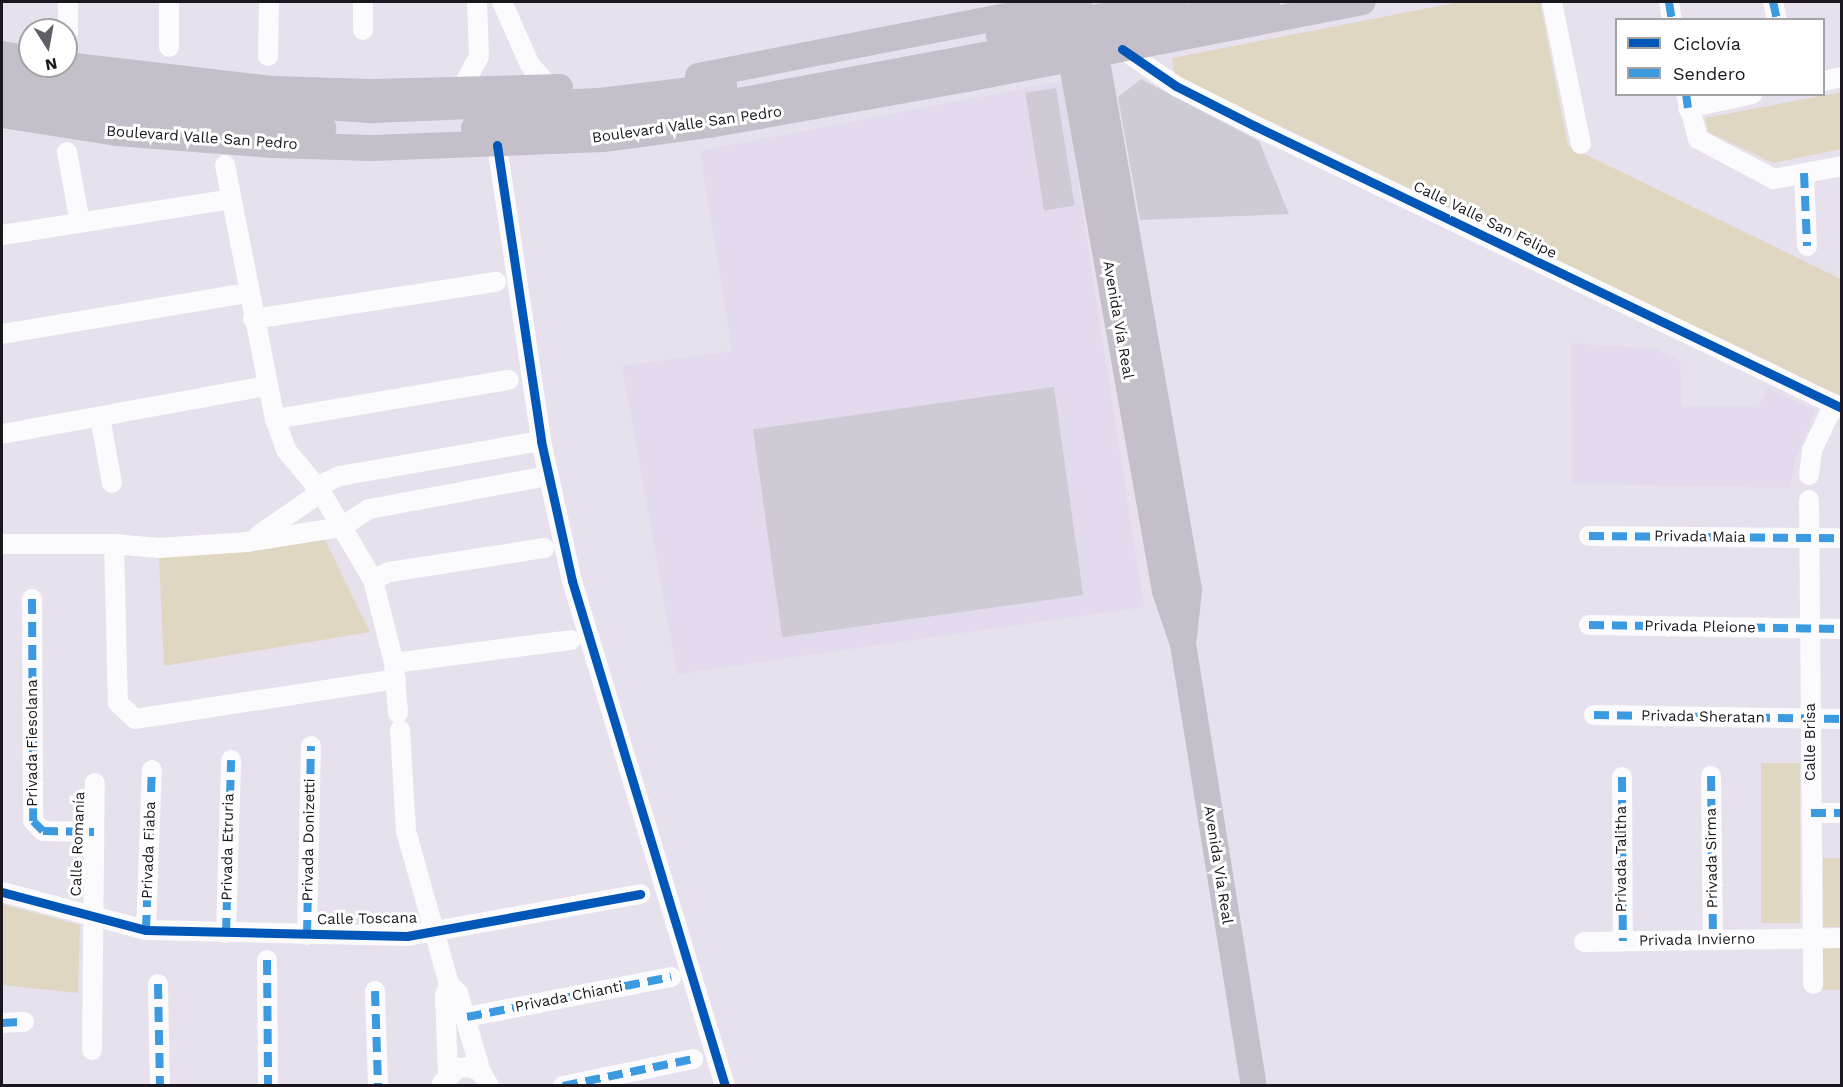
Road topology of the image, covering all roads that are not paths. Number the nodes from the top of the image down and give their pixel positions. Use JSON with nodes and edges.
{"nodes":[{"id":1,"x":68,"y":2,"type":"edge"},
{"id":2,"x":169,"y":2,"type":"edge"},
{"id":3,"x":269,"y":2,"type":"edge"},
{"id":4,"x":363,"y":2,"type":"edge"},
{"id":5,"x":477,"y":2,"type":"edge"},
{"id":6,"x":502,"y":2,"type":"edge"},
{"id":7,"x":1175,"y":2,"type":"edge"},
{"id":8,"x":1266,"y":2,"type":"edge"},
{"id":9,"x":1364,"y":2,"type":"edge"},
{"id":10,"x":1552,"y":2,"type":"edge"},
{"id":11,"x":1669,"y":2,"type":"edge"},
{"id":12,"x":1773,"y":2,"type":"edge"},
{"id":13,"x":68,"y":18,"type":"edge"},
{"id":14,"x":1672,"y":18,"type":"edge"},
{"id":15,"x":1777,"y":18,"type":"edge"},
{"id":16,"x":1084,"y":19,"type":"edge"},
{"id":17,"x":1055,"y":28,"type":"edge"},
{"id":18,"x":363,"y":30,"type":"dead end"},
{"id":19,"x":169,"y":47,"type":"dead end"},
{"id":20,"x":1122,"y":49,"type":"junction"},
{"id":21,"x":2,"y":54,"type":"edge"},
{"id":22,"x":268,"y":56,"type":"dead end"},
{"id":23,"x":18,"y":57,"type":"edge"},
{"id":24,"x":78,"y":66,"type":"edge"},
{"id":25,"x":2,"y":76,"type":"edge"},
{"id":26,"x":1842,"y":77,"type":"edge"},
{"id":27,"x":1825,"y":81,"type":"edge"},
{"id":28,"x":550,"y":87,"type":"junction"},
{"id":29,"x":461,"y":90,"type":"junction"},
{"id":30,"x":2,"y":96,"type":"edge"},
{"id":31,"x":1734,"y":96,"type":"edge"},
{"id":32,"x":1687,"y":101,"type":"edge"},
{"id":33,"x":2,"y":115,"type":"edge"},
{"id":34,"x":1581,"y":144,"type":"dead end"},
{"id":35,"x":497,"y":145,"type":"junction"},
{"id":36,"x":67,"y":152,"type":"dead end"},
{"id":37,"x":225,"y":165,"type":"dead end"},
{"id":38,"x":1842,"y":166,"type":"edge"},
{"id":39,"x":1804,"y":173,"type":"junction"},
{"id":40,"x":231,"y":199,"type":"junction"},
{"id":41,"x":80,"y":223,"type":"junction"},
{"id":42,"x":2,"y":235,"type":"edge"},
{"id":43,"x":1807,"y":246,"type":"dead end"},
{"id":44,"x":496,"y":282,"type":"dead end"},
{"id":45,"x":248,"y":293,"type":"junction"},
{"id":46,"x":253,"y":319,"type":"junction"},
{"id":47,"x":2,"y":333,"type":"edge"},
{"id":48,"x":509,"y":380,"type":"dead end"},
{"id":49,"x":266,"y":386,"type":"junction"},
{"id":50,"x":1838,"y":406,"type":"edge"},
{"id":51,"x":100,"y":417,"type":"junction"},
{"id":52,"x":275,"y":419,"type":"junction"},
{"id":53,"x":2,"y":434,"type":"edge"},
{"id":54,"x":541,"y":441,"type":"junction"},
{"id":55,"x":1809,"y":475,"type":"dead end"},
{"id":56,"x":547,"y":476,"type":"junction"},
{"id":57,"x":112,"y":483,"type":"dead end"},
{"id":58,"x":319,"y":490,"type":"junction"},
{"id":59,"x":1809,"y":500,"type":"dead end"},
{"id":60,"x":342,"y":526,"type":"junction"},
{"id":61,"x":1589,"y":536,"type":"dead end"},
{"id":62,"x":1810,"y":538,"type":"junction"},
{"id":63,"x":1842,"y":538,"type":"edge"},
{"id":64,"x":247,"y":542,"type":"junction"},
{"id":65,"x":2,"y":544,"type":"edge"},
{"id":66,"x":114,"y":544,"type":"junction"},
{"id":67,"x":544,"y":548,"type":"dead end"},
{"id":68,"x":373,"y":580,"type":"junction"},
{"id":69,"x":32,"y":599,"type":"dead end"},
{"id":70,"x":1589,"y":625,"type":"dead end"},
{"id":71,"x":1812,"y":629,"type":"junction"},
{"id":72,"x":1842,"y":629,"type":"edge"},
{"id":73,"x":571,"y":640,"type":"dead end"},
{"id":74,"x":1183,"y":644,"type":"junction"},
{"id":75,"x":395,"y":671,"type":"junction"},
{"id":76,"x":1594,"y":715,"type":"dead end"},
{"id":77,"x":1812,"y":719,"type":"junction"},
{"id":78,"x":1842,"y":719,"type":"edge"},
{"id":79,"x":311,"y":746,"type":"dead end"},
{"id":80,"x":231,"y":760,"type":"dead end"},
{"id":81,"x":152,"y":770,"type":"dead end"},
{"id":82,"x":1622,"y":777,"type":"dead end"},
{"id":83,"x":1712,"y":777,"type":"dead end"},
{"id":84,"x":95,"y":783,"type":"dead end"},
{"id":85,"x":1811,"y":813,"type":"junction"},
{"id":86,"x":1842,"y":813,"type":"edge"},
{"id":87,"x":94,"y":832,"type":"junction"},
{"id":88,"x":2,"y":892,"type":"edge"},
{"id":89,"x":640,"y":894,"type":"dead end"},
{"id":90,"x":91,"y":918,"type":"junction"},
{"id":91,"x":146,"y":930,"type":"junction"},
{"id":92,"x":435,"y":931,"type":"junction"},
{"id":93,"x":226,"y":933,"type":"junction"},
{"id":94,"x":307,"y":935,"type":"junction"},
{"id":95,"x":1842,"y":938,"type":"edge"},
{"id":96,"x":1811,"y":939,"type":"junction"},
{"id":97,"x":1713,"y":940,"type":"junction"},
{"id":98,"x":1623,"y":941,"type":"junction"},
{"id":99,"x":1584,"y":942,"type":"dead end"},
{"id":100,"x":267,"y":960,"type":"dead end"},
{"id":101,"x":671,"y":977,"type":"dead end"},
{"id":102,"x":158,"y":984,"type":"dead end"},
{"id":103,"x":449,"y":984,"type":"junction"},
{"id":104,"x":1813,"y":984,"type":"dead end"},
{"id":105,"x":375,"y":991,"type":"dead end"},
{"id":106,"x":467,"y":1017,"type":"junction"},
{"id":107,"x":24,"y":1022,"type":"dead end"},
{"id":108,"x":2,"y":1023,"type":"edge"},
{"id":109,"x":92,"y":1050,"type":"dead end"},
{"id":110,"x":693,"y":1059,"type":"dead end"},
{"id":111,"x":485,"y":1079,"type":"edge"},
{"id":112,"x":445,"y":1080,"type":"edge"},
{"id":113,"x":160,"y":1086,"type":"edge"},
{"id":114,"x":268,"y":1086,"type":"edge"},
{"id":115,"x":378,"y":1086,"type":"edge"},
{"id":116,"x":563,"y":1086,"type":"edge"},
{"id":117,"x":725,"y":1086,"type":"edge"},
{"id":118,"x":1254,"y":1086,"type":"edge"}],
"edges":[{"from":1,"to":13,"type":"street"},
{"from":2,"to":19,"type":"street"},
{"from":3,"to":22,"type":"street"},
{"from":4,"to":18,"type":"street"},
{"from":5,"to":29,"type":"street"},
{"from":6,"to":28,"type":"street"},
{"from":7,"to":16,"type":"main road","name":"Boulevard Valle San Pedro"},
{"from":8,"to":16,"type":"main road","name":"Boulevard Valle San Pedro"},
{"from":9,"to":20,"type":"main road","name":"Boulevard Valle San Pedro"},
{"from":10,"to":34,"type":"street"},
{"from":11,"to":14,"type":"street"},
{"from":12,"to":15,"type":"street"},
{"from":16,"to":17,"type":"main road","name":"Boulevard Valle San Pedro"},
{"from":16,"to":17,"type":"main road","name":"Boulevard Valle San Pedro"},
{"from":16,"to":20,"type":"main road","name":"Boulevard Valle San Pedro"},
{"from":16,"to":74,"type":"main road","name":"Avenida Vía Real"},
{"from":17,"to":25,"type":"main road","name":"Boulevard Valle San Pedro"},
{"from":17,"to":28,"type":"main road","name":"Boulevard Valle San Pedro"},
{"from":17,"to":30,"type":"main road","name":"Boulevard Valle San Pedro"},
{"from":17,"to":35,"type":"main road","name":"Boulevard Valle San Pedro"},
{"from":17,"to":74,"type":"main road","name":"Avenida Vía Real"},
{"from":20,"to":50,"type":"street","name":"Calle Valle San Felipe"},
{"from":21,"to":23,"type":"main road"},
{"from":24,"to":29,"type":"main road","name":"Boulevard Valle San Pedro"},
{"from":26,"to":27,"type":"street"},
{"from":28,"to":29,"type":"main road","name":"Boulevard Valle San Pedro"},
{"from":31,"to":32,"type":"street"},
{"from":32,"to":39,"type":"street"},
{"from":33,"to":35,"type":"main road","name":"Boulevard Valle San Pedro"},
{"from":35,"to":54,"type":"street"},
{"from":36,"to":41,"type":"street"},
{"from":37,"to":40,"type":"street"},
{"from":38,"to":39,"type":"street"},
{"from":39,"to":43,"type":"street"},
{"from":40,"to":41,"type":"street"},
{"from":40,"to":45,"type":"street"},
{"from":41,"to":42,"type":"street"},
{"from":44,"to":46,"type":"street"},
{"from":45,"to":46,"type":"street"},
{"from":45,"to":47,"type":"street"},
{"from":46,"to":49,"type":"street"},
{"from":48,"to":52,"type":"street"},
{"from":49,"to":51,"type":"street"},
{"from":49,"to":52,"type":"street"},
{"from":50,"to":55,"type":"street"},
{"from":51,"to":53,"type":"street"},
{"from":51,"to":57,"type":"street"},
{"from":52,"to":58,"type":"street"},
{"from":54,"to":56,"type":"street"},
{"from":54,"to":58,"type":"street"},
{"from":56,"to":60,"type":"street"},
{"from":56,"to":117,"type":"street"},
{"from":58,"to":60,"type":"street"},
{"from":58,"to":64,"type":"street"},
{"from":59,"to":62,"type":"street","name":"Calle Brisa"},
{"from":60,"to":64,"type":"street"},
{"from":60,"to":68,"type":"street"},
{"from":61,"to":62,"type":"street","name":"Privada Maia"},
{"from":62,"to":63,"type":"street","name":"Privada Maia"},
{"from":62,"to":71,"type":"street","name":"Calle Brisa"},
{"from":64,"to":66,"type":"street"},
{"from":65,"to":66,"type":"street"},
{"from":66,"to":75,"type":"street"},
{"from":67,"to":68,"type":"street"},
{"from":68,"to":75,"type":"street"},
{"from":69,"to":87,"type":"street","name":"Privada Fiesolana"},
{"from":70,"to":71,"type":"street","name":"Privada Pleione"},
{"from":71,"to":72,"type":"street","name":"Privada Pleione"},
{"from":71,"to":77,"type":"street","name":"Calle Brisa"},
{"from":73,"to":75,"type":"street"},
{"from":74,"to":118,"type":"main road","name":"Avenida Vía Real"},
{"from":75,"to":92,"type":"street"},
{"from":76,"to":77,"type":"street","name":"Privada Sheratan"},
{"from":77,"to":78,"type":"street","name":"Privada Sheratan"},
{"from":77,"to":85,"type":"street","name":"Calle Brisa"},
{"from":79,"to":94,"type":"street","name":"Privada Donizetti"},
{"from":80,"to":93,"type":"street","name":"Privada Etruria"},
{"from":81,"to":91,"type":"street","name":"Privada Fiaba"},
{"from":82,"to":98,"type":"street","name":"Privada Talitha"},
{"from":83,"to":97,"type":"street","name":"Privada Sirma"},
{"from":84,"to":87,"type":"street","name":"Calle Romanía"},
{"from":85,"to":86,"type":"street"},
{"from":85,"to":96,"type":"street","name":"Calle Brisa"},
{"from":87,"to":90,"type":"street","name":"Calle Romanía"},
{"from":88,"to":90,"type":"street","name":"Calle Toscana"},
{"from":89,"to":92,"type":"street","name":"Calle Toscana"},
{"from":90,"to":91,"type":"street","name":"Calle Toscana"},
{"from":90,"to":109,"type":"street","name":"Calle Romanía"},
{"from":91,"to":93,"type":"street","name":"Calle Toscana"},
{"from":92,"to":94,"type":"street","name":"Calle Toscana"},
{"from":92,"to":103,"type":"street"},
{"from":93,"to":94,"type":"street","name":"Calle Toscana"},
{"from":95,"to":96,"type":"street","name":"Privada Invierno"},
{"from":96,"to":97,"type":"street","name":"Privada Invierno"},
{"from":96,"to":104,"type":"street","name":"Calle Brisa"},
{"from":97,"to":98,"type":"street","name":"Privada Invierno"},
{"from":98,"to":99,"type":"street","name":"Privada Invierno"},
{"from":100,"to":114,"type":"street"},
{"from":101,"to":106,"type":"street","name":"Privada Chianti"},
{"from":102,"to":113,"type":"street"},
{"from":103,"to":106,"type":"street"},
{"from":103,"to":112,"type":"street"},
{"from":105,"to":115,"type":"street"},
{"from":106,"to":111,"type":"street"},
{"from":107,"to":108,"type":"street"},
{"from":110,"to":116,"type":"street"},
{"from":111,"to":112,"type":"street"}]}
